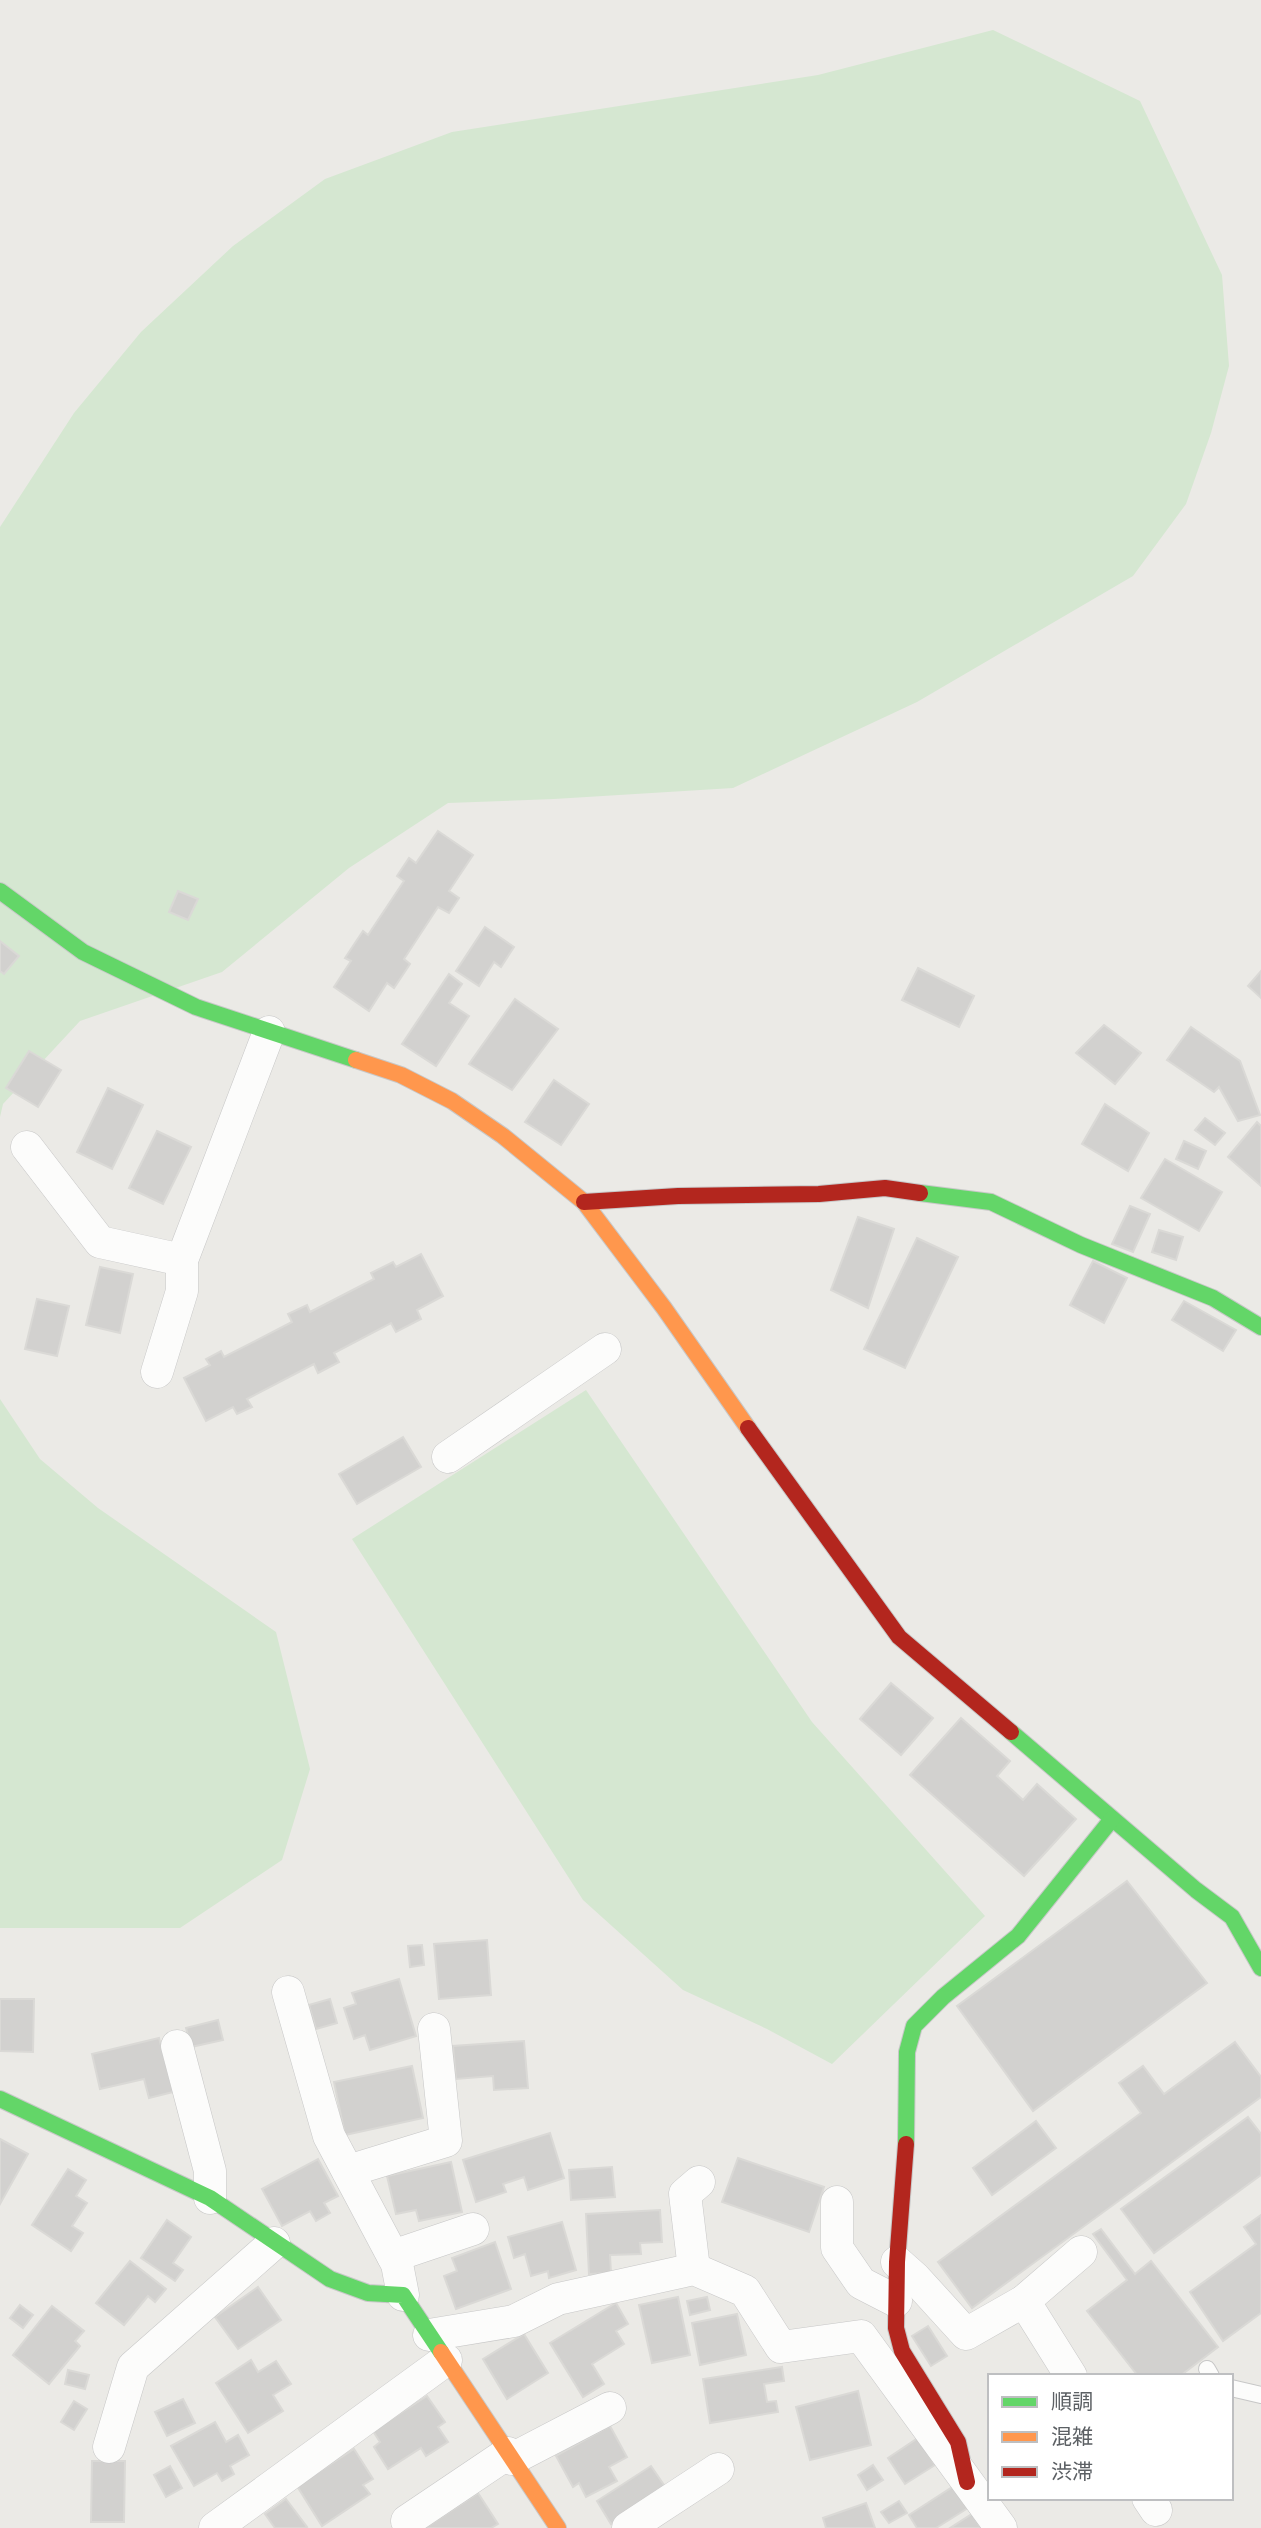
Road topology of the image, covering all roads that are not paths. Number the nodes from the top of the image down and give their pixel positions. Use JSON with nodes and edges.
{"nodes":[{"id":1,"x":0,"y":891,"type":"edge"},
{"id":2,"x":269,"y":1032,"type":"junction"},
{"id":3,"x":27,"y":1147,"type":"dead end"},
{"id":4,"x":584,"y":1202,"type":"junction"},
{"id":5,"x":182,"y":1260,"type":"junction"},
{"id":6,"x":1261,"y":1327,"type":"edge"},
{"id":7,"x":605,"y":1349,"type":"dead end"},
{"id":8,"x":157,"y":1372,"type":"dead end"},
{"id":9,"x":449,"y":1457,"type":"dead end"},
{"id":10,"x":1112,"y":1819,"type":"junction"},
{"id":11,"x":1261,"y":1968,"type":"edge"},
{"id":12,"x":288,"y":1993,"type":"dead end"},
{"id":13,"x":434,"y":2029,"type":"dead end"},
{"id":14,"x":177,"y":2046,"type":"dead end"},
{"id":15,"x":0,"y":2099,"type":"edge"},
{"id":16,"x":348,"y":2171,"type":"junction"},
{"id":17,"x":699,"y":2182,"type":"dead end"},
{"id":18,"x":211,"y":2198,"type":"junction"},
{"id":19,"x":837,"y":2202,"type":"dead end"},
{"id":20,"x":472,"y":2229,"type":"dead end"},
{"id":21,"x":274,"y":2243,"type":"junction"},
{"id":22,"x":1081,"y":2252,"type":"dead end"},
{"id":23,"x":393,"y":2256,"type":"junction"},
{"id":24,"x":897,"y":2262,"type":"junction"},
{"id":25,"x":694,"y":2269,"type":"junction"},
{"id":26,"x":402,"y":2295,"type":"junction"},
{"id":27,"x":896,"y":2301,"type":"junction"},
{"id":28,"x":1024,"y":2301,"type":"junction"},
{"id":29,"x":438,"y":2348,"type":"junction"},
{"id":30,"x":1070,"y":2374,"type":"edge"},
{"id":31,"x":1233,"y":2388,"type":"edge"},
{"id":32,"x":1261,"y":2395,"type":"edge"},
{"id":33,"x":610,"y":2408,"type":"dead end"},
{"id":34,"x":109,"y":2447,"type":"dead end"},
{"id":35,"x":510,"y":2456,"type":"junction"},
{"id":36,"x":718,"y":2469,"type":"dead end"},
{"id":37,"x":967,"y":2482,"type":"junction"},
{"id":38,"x":407,"y":2521,"type":"dead end"},
{"id":39,"x":215,"y":2528,"type":"edge"},
{"id":40,"x":558,"y":2528,"type":"edge"},
{"id":41,"x":628,"y":2528,"type":"edge"},
{"id":42,"x":1001,"y":2528,"type":"edge"}],
"edges":[{"from":1,"to":2,"type":"street"},
{"from":2,"to":4,"type":"street"},
{"from":2,"to":5,"type":"street"},
{"from":3,"to":5,"type":"street"},
{"from":4,"to":6,"type":"street"},
{"from":4,"to":10,"type":"street"},
{"from":5,"to":8,"type":"street"},
{"from":7,"to":9,"type":"street"},
{"from":10,"to":11,"type":"street"},
{"from":10,"to":24,"type":"street"},
{"from":12,"to":16,"type":"street"},
{"from":13,"to":16,"type":"street"},
{"from":14,"to":18,"type":"street"},
{"from":15,"to":18,"type":"street"},
{"from":16,"to":23,"type":"street"},
{"from":17,"to":25,"type":"street"},
{"from":18,"to":21,"type":"street"},
{"from":19,"to":27,"type":"street"},
{"from":20,"to":23,"type":"street"},
{"from":21,"to":26,"type":"street"},
{"from":21,"to":34,"type":"street"},
{"from":22,"to":28,"type":"street"},
{"from":23,"to":26,"type":"street"},
{"from":24,"to":27,"type":"street"},
{"from":24,"to":28,"type":"street"},
{"from":25,"to":29,"type":"street"},
{"from":25,"to":37,"type":"street"},
{"from":26,"to":29,"type":"street"},
{"from":27,"to":37,"type":"street"},
{"from":28,"to":30,"type":"street"},
{"from":29,"to":35,"type":"street"},
{"from":29,"to":39,"type":"street"},
{"from":31,"to":32,"type":"lane"},
{"from":33,"to":35,"type":"street"},
{"from":35,"to":38,"type":"street"},
{"from":35,"to":40,"type":"street"},
{"from":36,"to":41,"type":"street"},
{"from":37,"to":42,"type":"street"}]}
